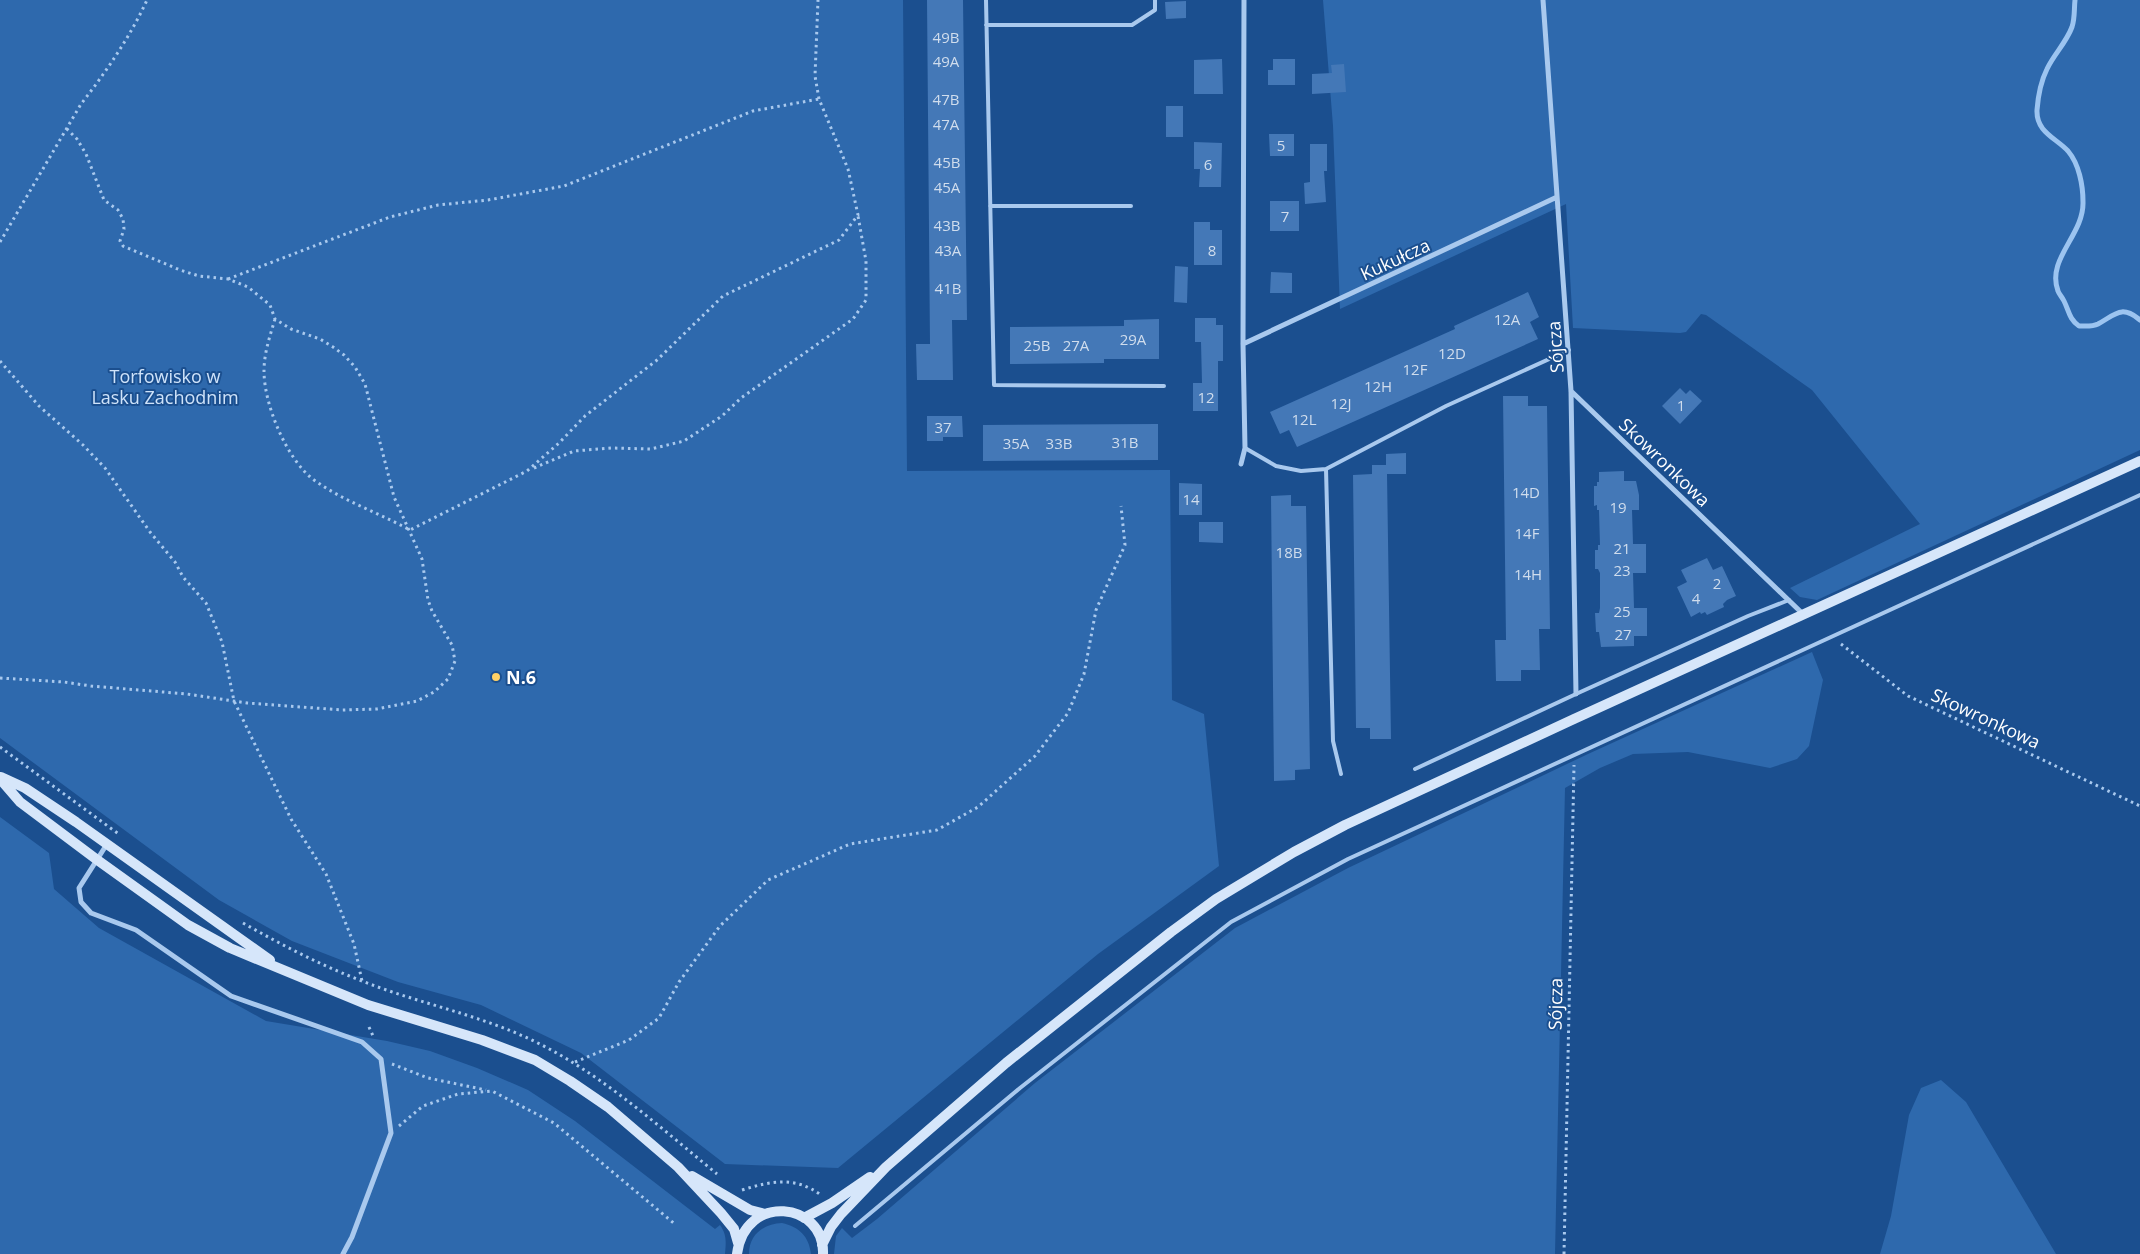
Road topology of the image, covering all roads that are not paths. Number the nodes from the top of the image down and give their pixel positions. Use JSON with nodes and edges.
{"nodes":[{"id":1,"x":986,"y":0,"type":"edge"},
{"id":2,"x":1155,"y":0,"type":"edge"},
{"id":3,"x":1244,"y":0,"type":"edge"},
{"id":4,"x":1543,"y":0,"type":"edge"},
{"id":5,"x":986,"y":24,"type":"junction"},
{"id":6,"x":1557,"y":197,"type":"junction"},
{"id":7,"x":990,"y":206,"type":"junction"},
{"id":8,"x":1132,"y":206,"type":"dead end"},
{"id":9,"x":1243,"y":344,"type":"junction"},
{"id":10,"x":1569,"y":350,"type":"junction"},
{"id":11,"x":1164,"y":386,"type":"dead end"},
{"id":12,"x":1571,"y":391,"type":"junction"},
{"id":13,"x":1245,"y":448,"type":"junction"},
{"id":14,"x":2140,"y":462,"type":"edge"},
{"id":15,"x":1242,"y":464,"type":"dead end"},
{"id":16,"x":1326,"y":470,"type":"junction"},
{"id":17,"x":2140,"y":495,"type":"edge"},
{"id":18,"x":1789,"y":600,"type":"junction"},
{"id":19,"x":1805,"y":615,"type":"junction"},
{"id":20,"x":1576,"y":694,"type":"junction"},
{"id":21,"x":1416,"y":769,"type":"dead end"},
{"id":22,"x":1341,"y":774,"type":"dead end"},
{"id":23,"x":0,"y":778,"type":"edge"},
{"id":24,"x":107,"y":844,"type":"junction"},
{"id":25,"x":96,"y":859,"type":"junction"},
{"id":26,"x":287,"y":972,"type":"junction"},
{"id":27,"x":678,"y":1167,"type":"junction"},
{"id":28,"x":886,"y":1167,"type":"junction"},
{"id":29,"x":766,"y":1214,"type":"junction"},
{"id":30,"x":804,"y":1218,"type":"junction"},
{"id":31,"x":855,"y":1226,"type":"dead end"},
{"id":32,"x":738,"y":1243,"type":"junction"},
{"id":33,"x":822,"y":1249,"type":"edge"},
{"id":34,"x":343,"y":1254,"type":"edge"},
{"id":35,"x":737,"y":1254,"type":"edge"}],
"edges":[{"from":1,"to":5,"type":"lane"},
{"from":2,"to":5,"type":"lane"},
{"from":3,"to":9,"type":"street"},
{"from":4,"to":6,"type":"street","name":"Sójcza"},
{"from":5,"to":7,"type":"lane"},
{"from":6,"to":9,"type":"street","name":"Kukułcza"},
{"from":6,"to":10,"type":"street","name":"Sójcza"},
{"from":7,"to":8,"type":"lane"},
{"from":7,"to":11,"type":"lane"},
{"from":9,"to":13,"type":"street"},
{"from":10,"to":12,"type":"street","name":"Sójcza"},
{"from":10,"to":16,"type":"lane"},
{"from":12,"to":18,"type":"street","name":"Skowronkowa"},
{"from":12,"to":20,"type":"street","name":"Sójcza"},
{"from":13,"to":15,"type":"street"},
{"from":13,"to":16,"type":"lane"},
{"from":14,"to":19,"type":"main road"},
{"from":16,"to":22,"type":"lane"},
{"from":17,"to":31,"type":"lane"},
{"from":18,"to":19,"type":"street","name":"Skowronkowa"},
{"from":18,"to":20,"type":"lane"},
{"from":19,"to":28,"type":"main road"},
{"from":20,"to":21,"type":"lane"},
{"from":23,"to":24,"type":"main road"},
{"from":23,"to":25,"type":"main road"},
{"from":24,"to":25,"type":"street"},
{"from":24,"to":26,"type":"main road"},
{"from":25,"to":26,"type":"main road"},
{"from":25,"to":34,"type":"street"},
{"from":26,"to":27,"type":"main road"},
{"from":27,"to":29,"type":"main road"},
{"from":27,"to":32,"type":"main road"},
{"from":28,"to":30,"type":"main road"},
{"from":28,"to":33,"type":"main road"},
{"from":29,"to":30,"type":"main road"},
{"from":29,"to":32,"type":"main road"},
{"from":30,"to":33,"type":"main road"},
{"from":32,"to":35,"type":"main road"}]}
